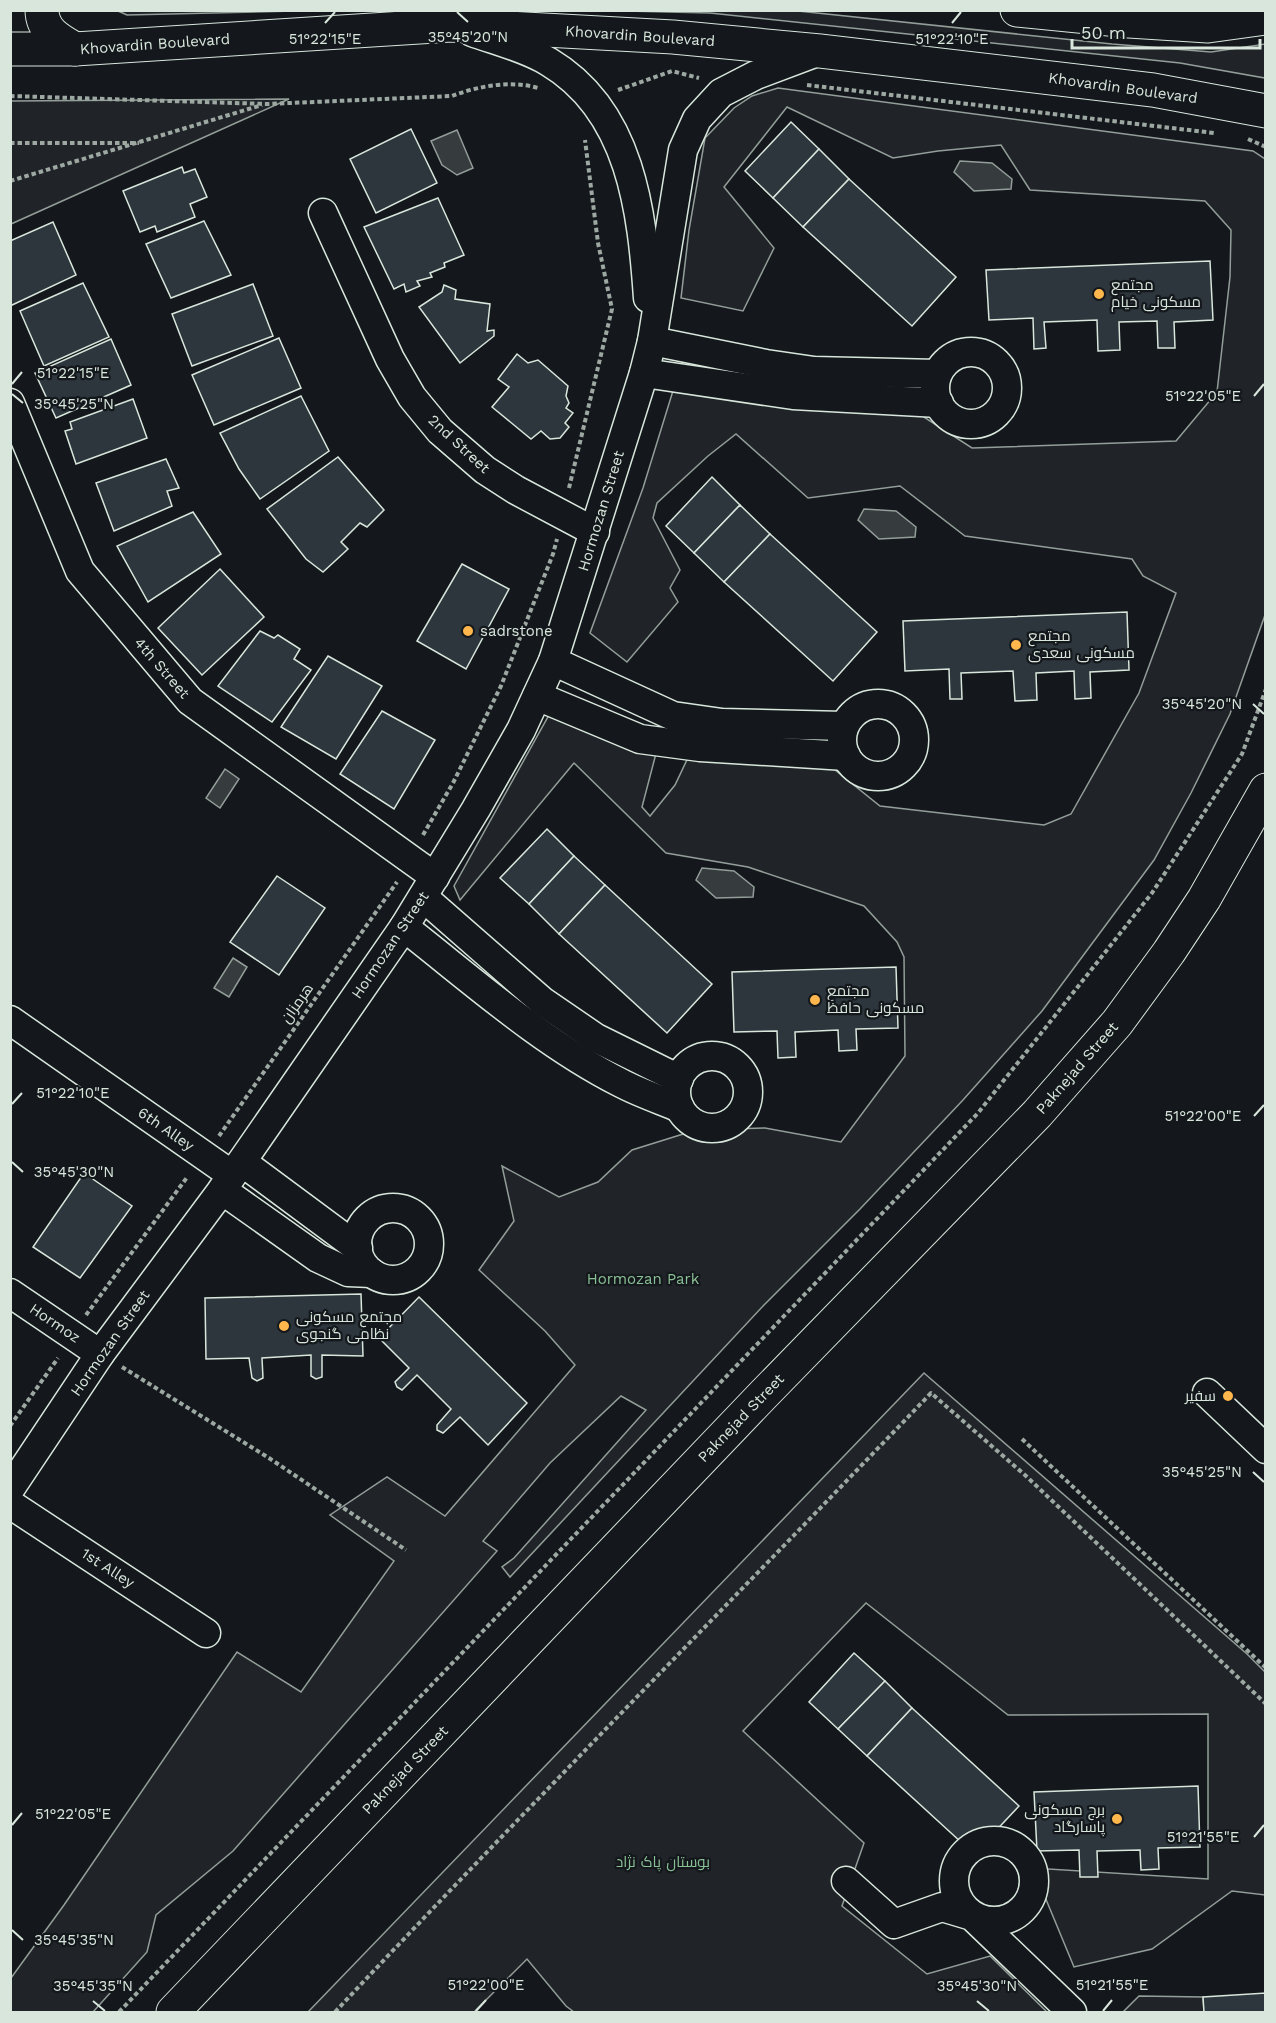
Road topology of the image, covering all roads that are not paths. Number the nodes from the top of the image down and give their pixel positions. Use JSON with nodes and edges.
{"nodes":[{"id":1,"x":42,"y":10,"type":"edge"},
{"id":2,"x":1017,"y":10,"type":"edge"},
{"id":3,"x":1049,"y":12,"type":"edge"},
{"id":4,"x":1266,"y":18,"type":"edge"},
{"id":5,"x":451,"y":25,"type":"junction"},
{"id":6,"x":10,"y":49,"type":"edge"},
{"id":7,"x":75,"y":49,"type":"junction"},
{"id":8,"x":820,"y":51,"type":"junction"},
{"id":9,"x":1266,"y":111,"type":"edge"},
{"id":10,"x":1219,"y":118,"type":"junction"},
{"id":11,"x":1254,"y":130,"type":"edge"},
{"id":12,"x":323,"y":213,"type":"dead end"},
{"id":13,"x":652,"y":342,"type":"junction"},
{"id":14,"x":644,"y":373,"type":"junction"},
{"id":15,"x":937,"y":374,"type":"junction"},
{"id":16,"x":764,"y":377,"type":"junction"},
{"id":17,"x":10,"y":404,"type":"edge"},
{"id":18,"x":939,"y":404,"type":"junction"},
{"id":19,"x":595,"y":532,"type":"junction"},
{"id":20,"x":553,"y":661,"type":"junction"},
{"id":21,"x":537,"y":696,"type":"junction"},
{"id":22,"x":844,"y":726,"type":"junction"},
{"id":23,"x":670,"y":730,"type":"junction"},
{"id":24,"x":846,"y":756,"type":"junction"},
{"id":25,"x":1266,"y":790,"type":"edge"},
{"id":26,"x":429,"y":887,"type":"junction"},
{"id":27,"x":404,"y":927,"type":"junction"},
{"id":28,"x":536,"y":1013,"type":"junction"},
{"id":29,"x":10,"y":1020,"type":"edge"},
{"id":30,"x":679,"y":1079,"type":"junction"},
{"id":31,"x":680,"y":1108,"type":"junction"},
{"id":32,"x":232,"y":1176,"type":"junction"},
{"id":33,"x":358,"y":1248,"type":"junction"},
{"id":34,"x":372,"y":1273,"type":"junction"},
{"id":35,"x":10,"y":1293,"type":"edge"},
{"id":36,"x":100,"y":1354,"type":"junction"},
{"id":37,"x":1207,"y":1393,"type":"dead end"},
{"id":38,"x":1266,"y":1449,"type":"edge"},
{"id":39,"x":10,"y":1489,"type":"edge"},
{"id":40,"x":10,"y":1504,"type":"edge"},
{"id":41,"x":206,"y":1633,"type":"dead end"},
{"id":42,"x":846,"y":1881,"type":"dead end"},
{"id":43,"x":173,"y":2013,"type":"edge"},
{"id":44,"x":1072,"y":2013,"type":"edge"}],
"edges":[{"from":1,"to":7,"type":"main road"},
{"from":2,"to":3,"type":"main road"},
{"from":3,"to":4,"type":"main road"},
{"from":5,"to":7,"type":"main road","name":"Khovardin Boulevard"},
{"from":5,"to":8,"type":"main road","name":"Khovardin Boulevard"},
{"from":5,"to":13,"type":"street","name":"Hormozan Street"},
{"from":6,"to":7,"type":"main road","name":"Khovardin Boulevard"},
{"from":8,"to":10,"type":"main road","name":"Khovardin Boulevard"},
{"from":8,"to":13,"type":"street","name":"Hormozan Street"},
{"from":9,"to":10,"type":"main road","name":"Khovardin Boulevard"},
{"from":10,"to":11,"type":"main road"},
{"from":12,"to":19,"type":"street","name":"2nd Street"},
{"from":13,"to":14,"type":"street","name":"Hormozan Street"},
{"from":13,"to":16,"type":"street"},
{"from":14,"to":16,"type":"street"},
{"from":14,"to":19,"type":"street","name":"Hormozan Street"},
{"from":15,"to":16,"type":"street"},
{"from":15,"to":18,"type":"street"},
{"from":15,"to":18,"type":"street"},
{"from":16,"to":18,"type":"street"},
{"from":17,"to":26,"type":"street","name":"4th Street"},
{"from":19,"to":20,"type":"street","name":"Hormozan Street"},
{"from":20,"to":21,"type":"street","name":"Hormozan Street"},
{"from":20,"to":23,"type":"street"},
{"from":21,"to":23,"type":"street"},
{"from":21,"to":26,"type":"street","name":"Hormozan Street"},
{"from":22,"to":23,"type":"street"},
{"from":22,"to":24,"type":"street"},
{"from":22,"to":24,"type":"street"},
{"from":23,"to":24,"type":"street"},
{"from":25,"to":43,"type":"main road","name":"Paknejad Street"},
{"from":26,"to":27,"type":"street","name":"Hormozan Street"},
{"from":26,"to":28,"type":"street","name":"4th Street"},
{"from":27,"to":28,"type":"street"},
{"from":27,"to":32,"type":"street","name":"Hormozan Street"},
{"from":28,"to":30,"type":"street"},
{"from":28,"to":31,"type":"street"},
{"from":29,"to":32,"type":"street","name":"6th Alley"},
{"from":30,"to":31,"type":"street"},
{"from":30,"to":31,"type":"street"},
{"from":32,"to":33,"type":"street"},
{"from":32,"to":34,"type":"street"},
{"from":32,"to":36,"type":"street","name":"Hormozan Street"},
{"from":33,"to":34,"type":"street"},
{"from":33,"to":34,"type":"street"},
{"from":35,"to":36,"type":"street","name":"Hormoz"},
{"from":36,"to":39,"type":"street","name":"Hormozan Street"},
{"from":37,"to":38,"type":"street"},
{"from":40,"to":41,"type":"street","name":"1st Alley"},
{"from":42,"to":44,"type":"street"}]}
